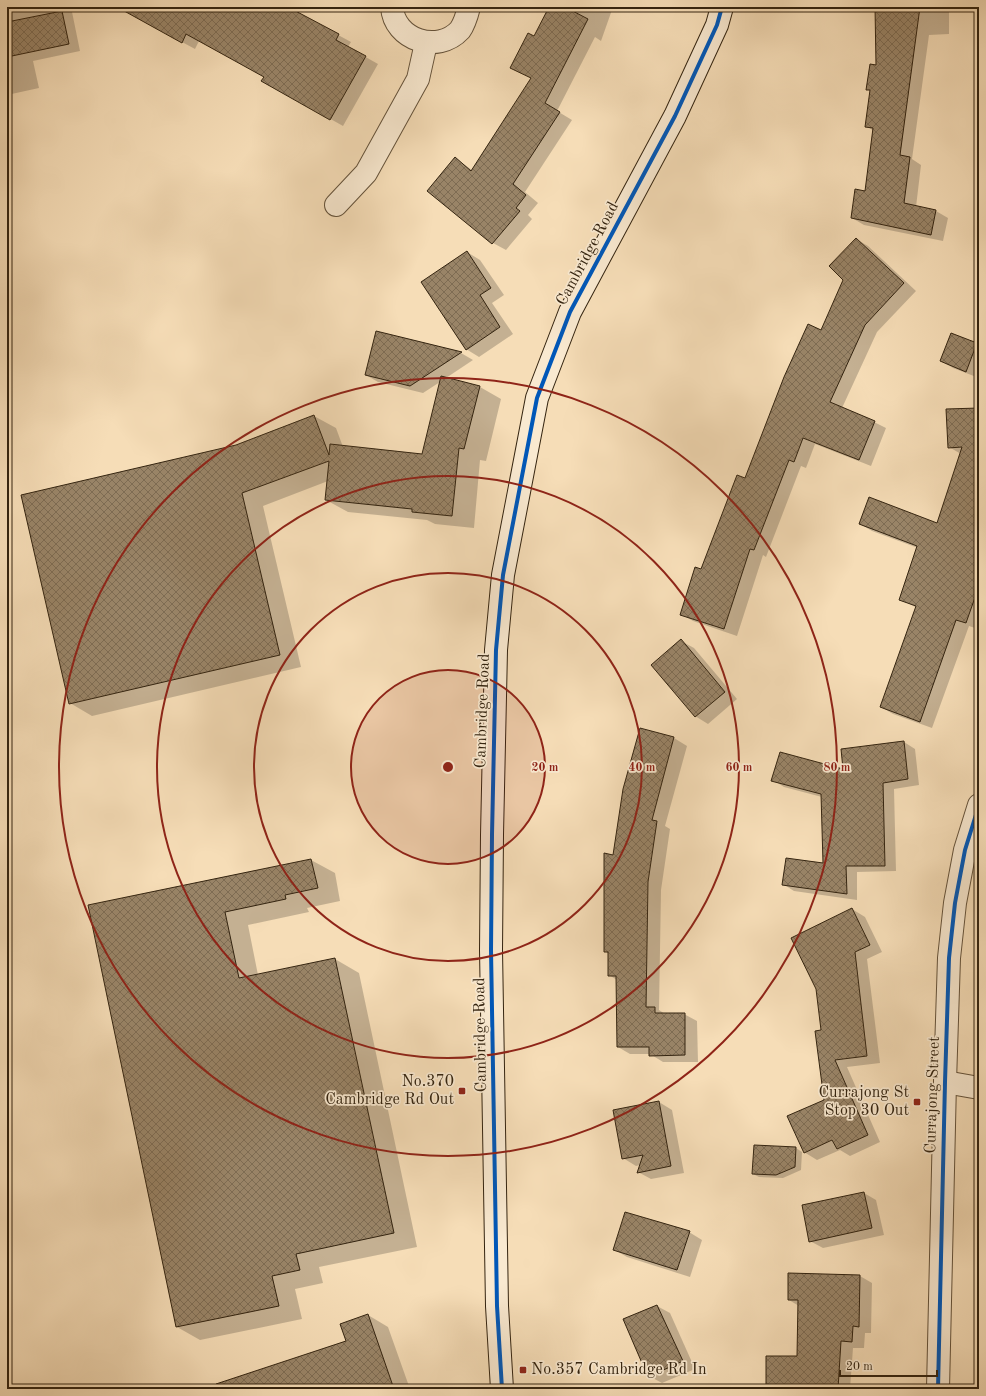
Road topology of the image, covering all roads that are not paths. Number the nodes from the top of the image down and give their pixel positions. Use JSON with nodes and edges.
{"nodes":[{"id":1,"x":392,"y":7,"type":"edge"},
{"id":2,"x":469,"y":7,"type":"edge"},
{"id":3,"x":722,"y":7,"type":"edge"},
{"id":4,"x":426,"y":43,"type":"junction"},
{"id":5,"x":336,"y":205,"type":"dead end"},
{"id":6,"x":979,"y":805,"type":"edge"},
{"id":7,"x":945,"y":1082,"type":"junction"},
{"id":8,"x":979,"y":1088,"type":"edge"},
{"id":9,"x":502,"y":1389,"type":"edge"},
{"id":10,"x":938,"y":1389,"type":"edge"}],
"edges":[{"from":1,"to":4,"type":"main road"},
{"from":2,"to":4,"type":"main road"},
{"from":3,"to":9,"type":"main road","name":"Cambridge Road"},
{"from":4,"to":5,"type":"main road"},
{"from":6,"to":7,"type":"main road","name":"Currajong Street"},
{"from":7,"to":8,"type":"main road"},
{"from":7,"to":10,"type":"main road","name":"Currajong Street"}]}
